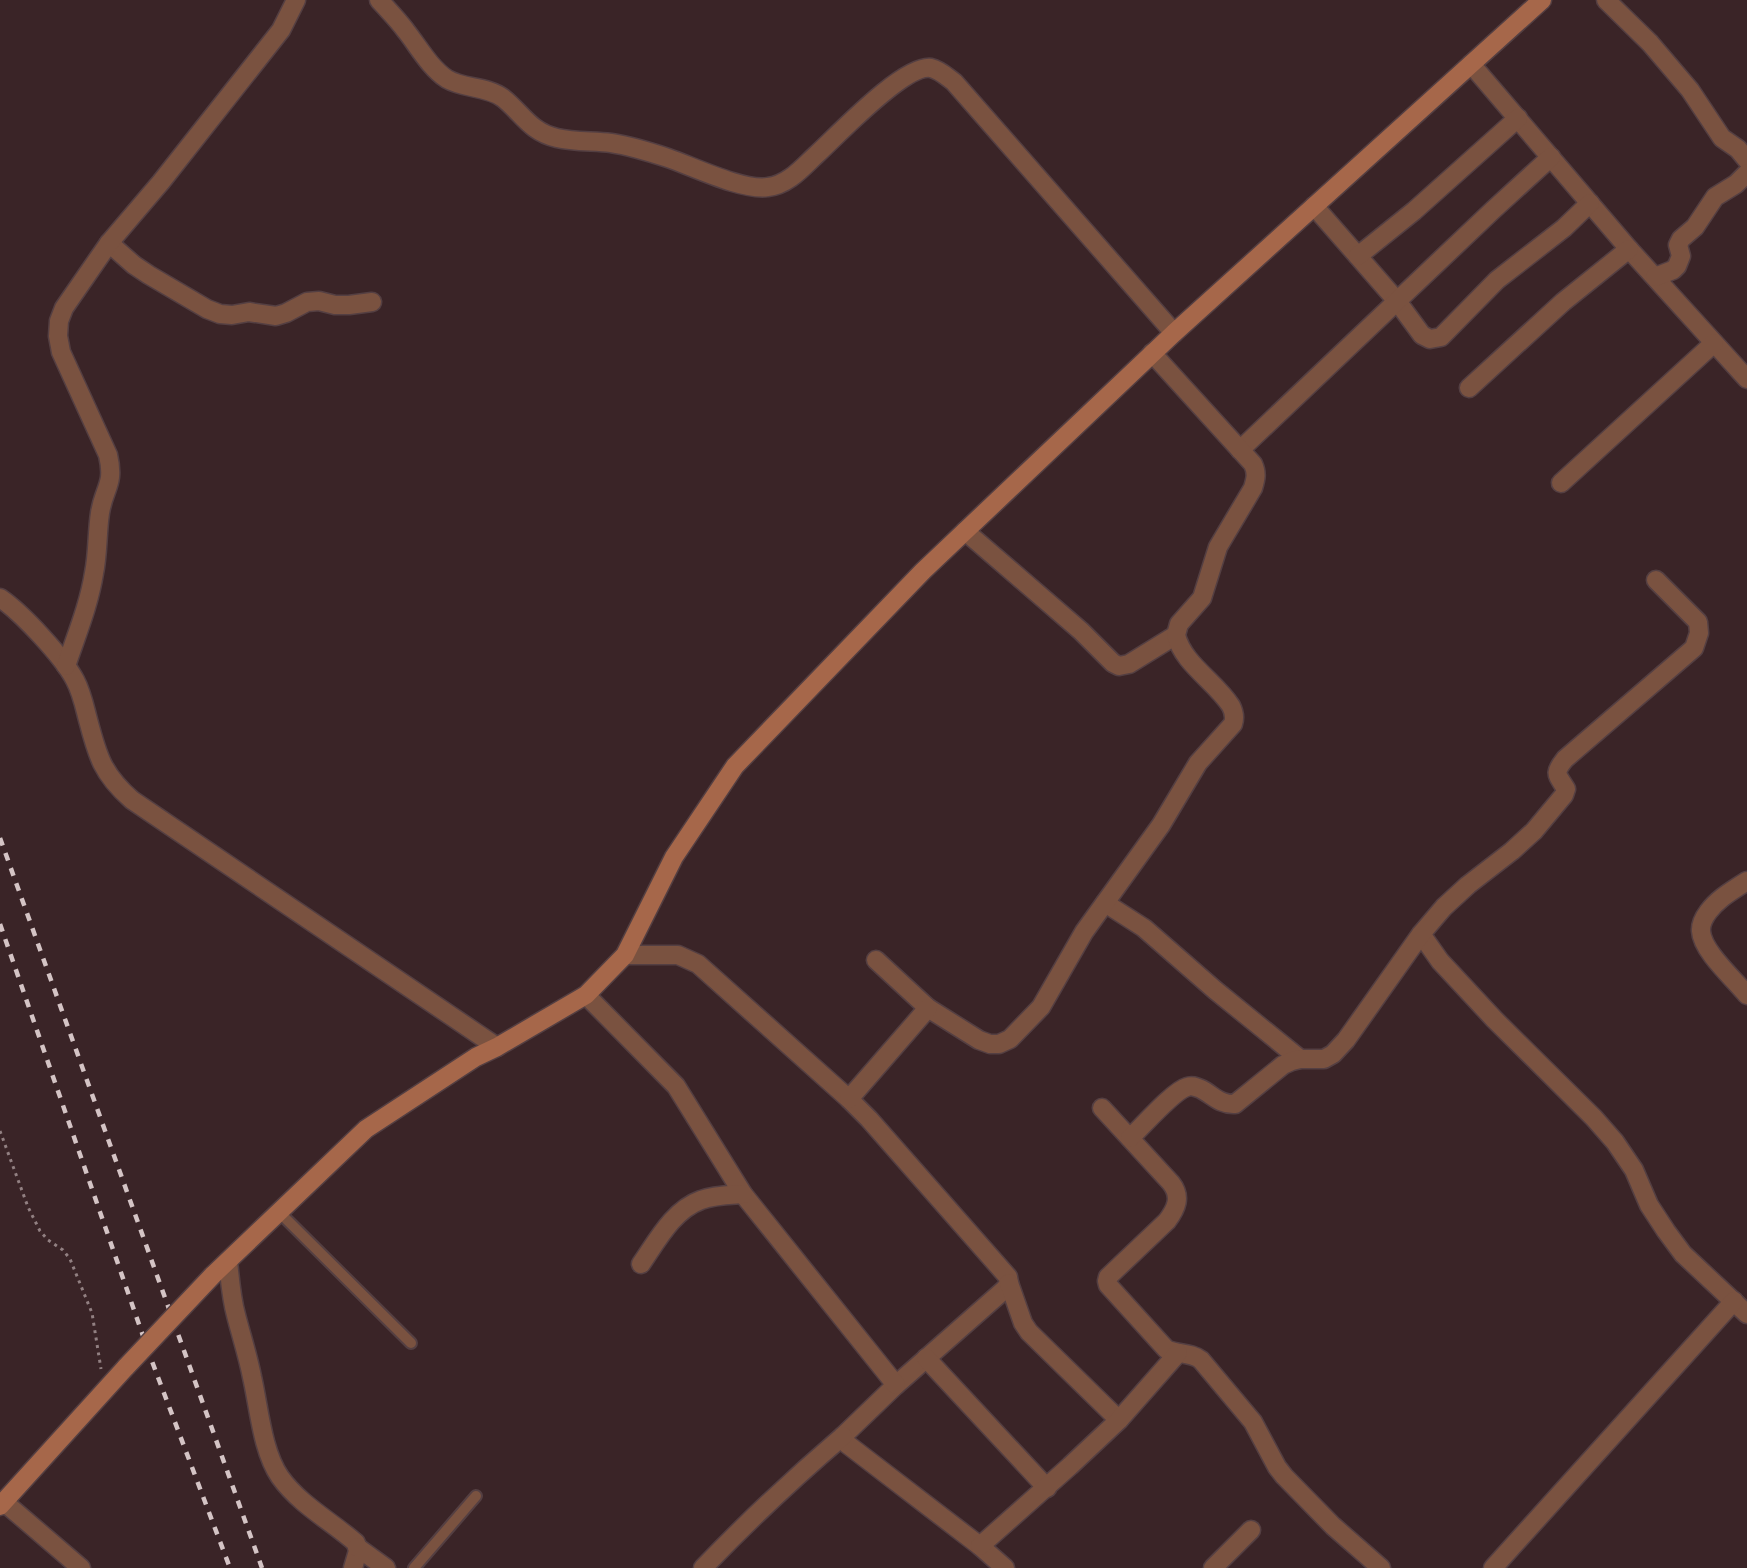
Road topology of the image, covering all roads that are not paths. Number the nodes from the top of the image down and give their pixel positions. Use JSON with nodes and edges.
{"nodes":[{"id":1,"x":296,"y":0,"type":"edge"},
{"id":2,"x":379,"y":0,"type":"edge"},
{"id":3,"x":1542,"y":0,"type":"edge"},
{"id":4,"x":1606,"y":0,"type":"edge"},
{"id":5,"x":1471,"y":64,"type":"junction"},
{"id":6,"x":1518,"y":118,"type":"junction"},
{"id":7,"x":1551,"y":157,"type":"junction"},
{"id":8,"x":1747,"y":160,"type":"edge"},
{"id":9,"x":1747,"y":173,"type":"edge"},
{"id":10,"x":1590,"y":203,"type":"junction"},
{"id":11,"x":1314,"y":206,"type":"junction"},
{"id":12,"x":109,"y":243,"type":"junction"},
{"id":13,"x":1629,"y":249,"type":"junction"},
{"id":14,"x":1358,"y":256,"type":"junction"},
{"id":15,"x":1654,"y":277,"type":"junction"},
{"id":16,"x":1397,"y":301,"type":"junction"},
{"id":17,"x":372,"y":302,"type":"dead end"},
{"id":18,"x":1174,"y":333,"type":"junction"},
{"id":19,"x":1714,"y":343,"type":"junction"},
{"id":20,"x":1152,"y":353,"type":"junction"},
{"id":21,"x":1747,"y":379,"type":"edge"},
{"id":22,"x":1469,"y":388,"type":"dead end"},
{"id":23,"x":1240,"y":450,"type":"junction"},
{"id":24,"x":1562,"y":483,"type":"dead end"},
{"id":25,"x":965,"y":531,"type":"junction"},
{"id":26,"x":1656,"y":580,"type":"dead end"},
{"id":27,"x":0,"y":598,"type":"edge"},
{"id":28,"x":1176,"y":635,"type":"junction"},
{"id":29,"x":66,"y":666,"type":"junction"},
{"id":30,"x":1747,"y":881,"type":"edge"},
{"id":31,"x":1105,"y":903,"type":"junction"},
{"id":32,"x":1421,"y":934,"type":"junction"},
{"id":33,"x":625,"y":955,"type":"junction"},
{"id":34,"x":876,"y":960,"type":"dead end"},
{"id":35,"x":586,"y":995,"type":"junction"},
{"id":36,"x":1747,"y":995,"type":"edge"},
{"id":37,"x":928,"y":1008,"type":"junction"},
{"id":38,"x":497,"y":1047,"type":"junction"},
{"id":39,"x":1300,"y":1059,"type":"junction"},
{"id":40,"x":849,"y":1099,"type":"junction"},
{"id":41,"x":1102,"y":1108,"type":"dead end"},
{"id":42,"x":1130,"y":1138,"type":"junction"},
{"id":43,"x":743,"y":1194,"type":"junction"},
{"id":44,"x":279,"y":1212,"type":"junction"},
{"id":45,"x":228,"y":1261,"type":"junction"},
{"id":46,"x":641,"y":1264,"type":"dead end"},
{"id":47,"x":1009,"y":1283,"type":"junction"},
{"id":48,"x":1741,"y":1308,"type":"edge"},
{"id":49,"x":411,"y":1343,"type":"dead end"},
{"id":50,"x":1178,"y":1353,"type":"junction"},
{"id":51,"x":926,"y":1358,"type":"junction"},
{"id":52,"x":896,"y":1385,"type":"junction"},
{"id":53,"x":1119,"y":1420,"type":"junction"},
{"id":54,"x":843,"y":1436,"type":"junction"},
{"id":55,"x":1047,"y":1488,"type":"junction"},
{"id":56,"x":476,"y":1496,"type":"dead end"},
{"id":57,"x":2,"y":1504,"type":"edge"},
{"id":58,"x":1251,"y":1530,"type":"dead end"},
{"id":59,"x":980,"y":1546,"type":"junction"},
{"id":60,"x":357,"y":1547,"type":"junction"},
{"id":61,"x":81,"y":1568,"type":"edge"},
{"id":62,"x":353,"y":1568,"type":"edge"},
{"id":63,"x":386,"y":1568,"type":"edge"},
{"id":64,"x":414,"y":1568,"type":"edge"},
{"id":65,"x":704,"y":1568,"type":"edge"},
{"id":66,"x":1005,"y":1568,"type":"edge"},
{"id":67,"x":1214,"y":1568,"type":"edge"},
{"id":68,"x":1381,"y":1568,"type":"edge"},
{"id":69,"x":1493,"y":1568,"type":"edge"}],
"edges":[{"from":1,"to":12,"type":"street"},
{"from":2,"to":18,"type":"street"},
{"from":3,"to":5,"type":"street"},
{"from":4,"to":8,"type":"street"},
{"from":5,"to":6,"type":"street"},
{"from":5,"to":11,"type":"street"},
{"from":6,"to":7,"type":"street"},
{"from":6,"to":14,"type":"street"},
{"from":7,"to":10,"type":"street"},
{"from":7,"to":16,"type":"street"},
{"from":9,"to":15,"type":"street"},
{"from":10,"to":13,"type":"street"},
{"from":10,"to":16,"type":"street"},
{"from":11,"to":14,"type":"street"},
{"from":11,"to":18,"type":"street"},
{"from":12,"to":17,"type":"street"},
{"from":12,"to":29,"type":"street"},
{"from":13,"to":15,"type":"street"},
{"from":13,"to":22,"type":"street"},
{"from":14,"to":16,"type":"street"},
{"from":15,"to":19,"type":"street"},
{"from":16,"to":23,"type":"street"},
{"from":18,"to":20,"type":"street"},
{"from":19,"to":21,"type":"street"},
{"from":19,"to":24,"type":"street"},
{"from":20,"to":23,"type":"street"},
{"from":20,"to":25,"type":"street"},
{"from":23,"to":28,"type":"street"},
{"from":25,"to":28,"type":"street"},
{"from":25,"to":33,"type":"street"},
{"from":26,"to":32,"type":"street"},
{"from":27,"to":29,"type":"street"},
{"from":28,"to":31,"type":"street"},
{"from":29,"to":38,"type":"street"},
{"from":30,"to":36,"type":"street"},
{"from":31,"to":37,"type":"street"},
{"from":31,"to":39,"type":"street"},
{"from":32,"to":39,"type":"street"},
{"from":32,"to":48,"type":"street"},
{"from":33,"to":35,"type":"street"},
{"from":33,"to":40,"type":"street"},
{"from":34,"to":37,"type":"street"},
{"from":35,"to":38,"type":"street"},
{"from":35,"to":43,"type":"street"},
{"from":37,"to":40,"type":"street"},
{"from":38,"to":44,"type":"street"},
{"from":39,"to":42,"type":"street"},
{"from":40,"to":47,"type":"street"},
{"from":41,"to":42,"type":"street"},
{"from":42,"to":50,"type":"street"},
{"from":43,"to":46,"type":"street"},
{"from":43,"to":52,"type":"street"},
{"from":44,"to":45,"type":"street"},
{"from":44,"to":49,"type":"lane"},
{"from":45,"to":57,"type":"street","bridge":true},
{"from":45,"to":60,"type":"street"},
{"from":47,"to":51,"type":"street"},
{"from":47,"to":53,"type":"street"},
{"from":48,"to":69,"type":"street"},
{"from":50,"to":53,"type":"street"},
{"from":50,"to":68,"type":"street"},
{"from":51,"to":52,"type":"street"},
{"from":51,"to":55,"type":"street"},
{"from":52,"to":54,"type":"street"},
{"from":53,"to":55,"type":"street"},
{"from":54,"to":59,"type":"street"},
{"from":54,"to":65,"type":"street"},
{"from":55,"to":59,"type":"street"},
{"from":56,"to":64,"type":"lane"},
{"from":57,"to":61,"type":"street"},
{"from":58,"to":67,"type":"street"},
{"from":59,"to":66,"type":"street"},
{"from":60,"to":62,"type":"street"},
{"from":60,"to":63,"type":"street"}]}
